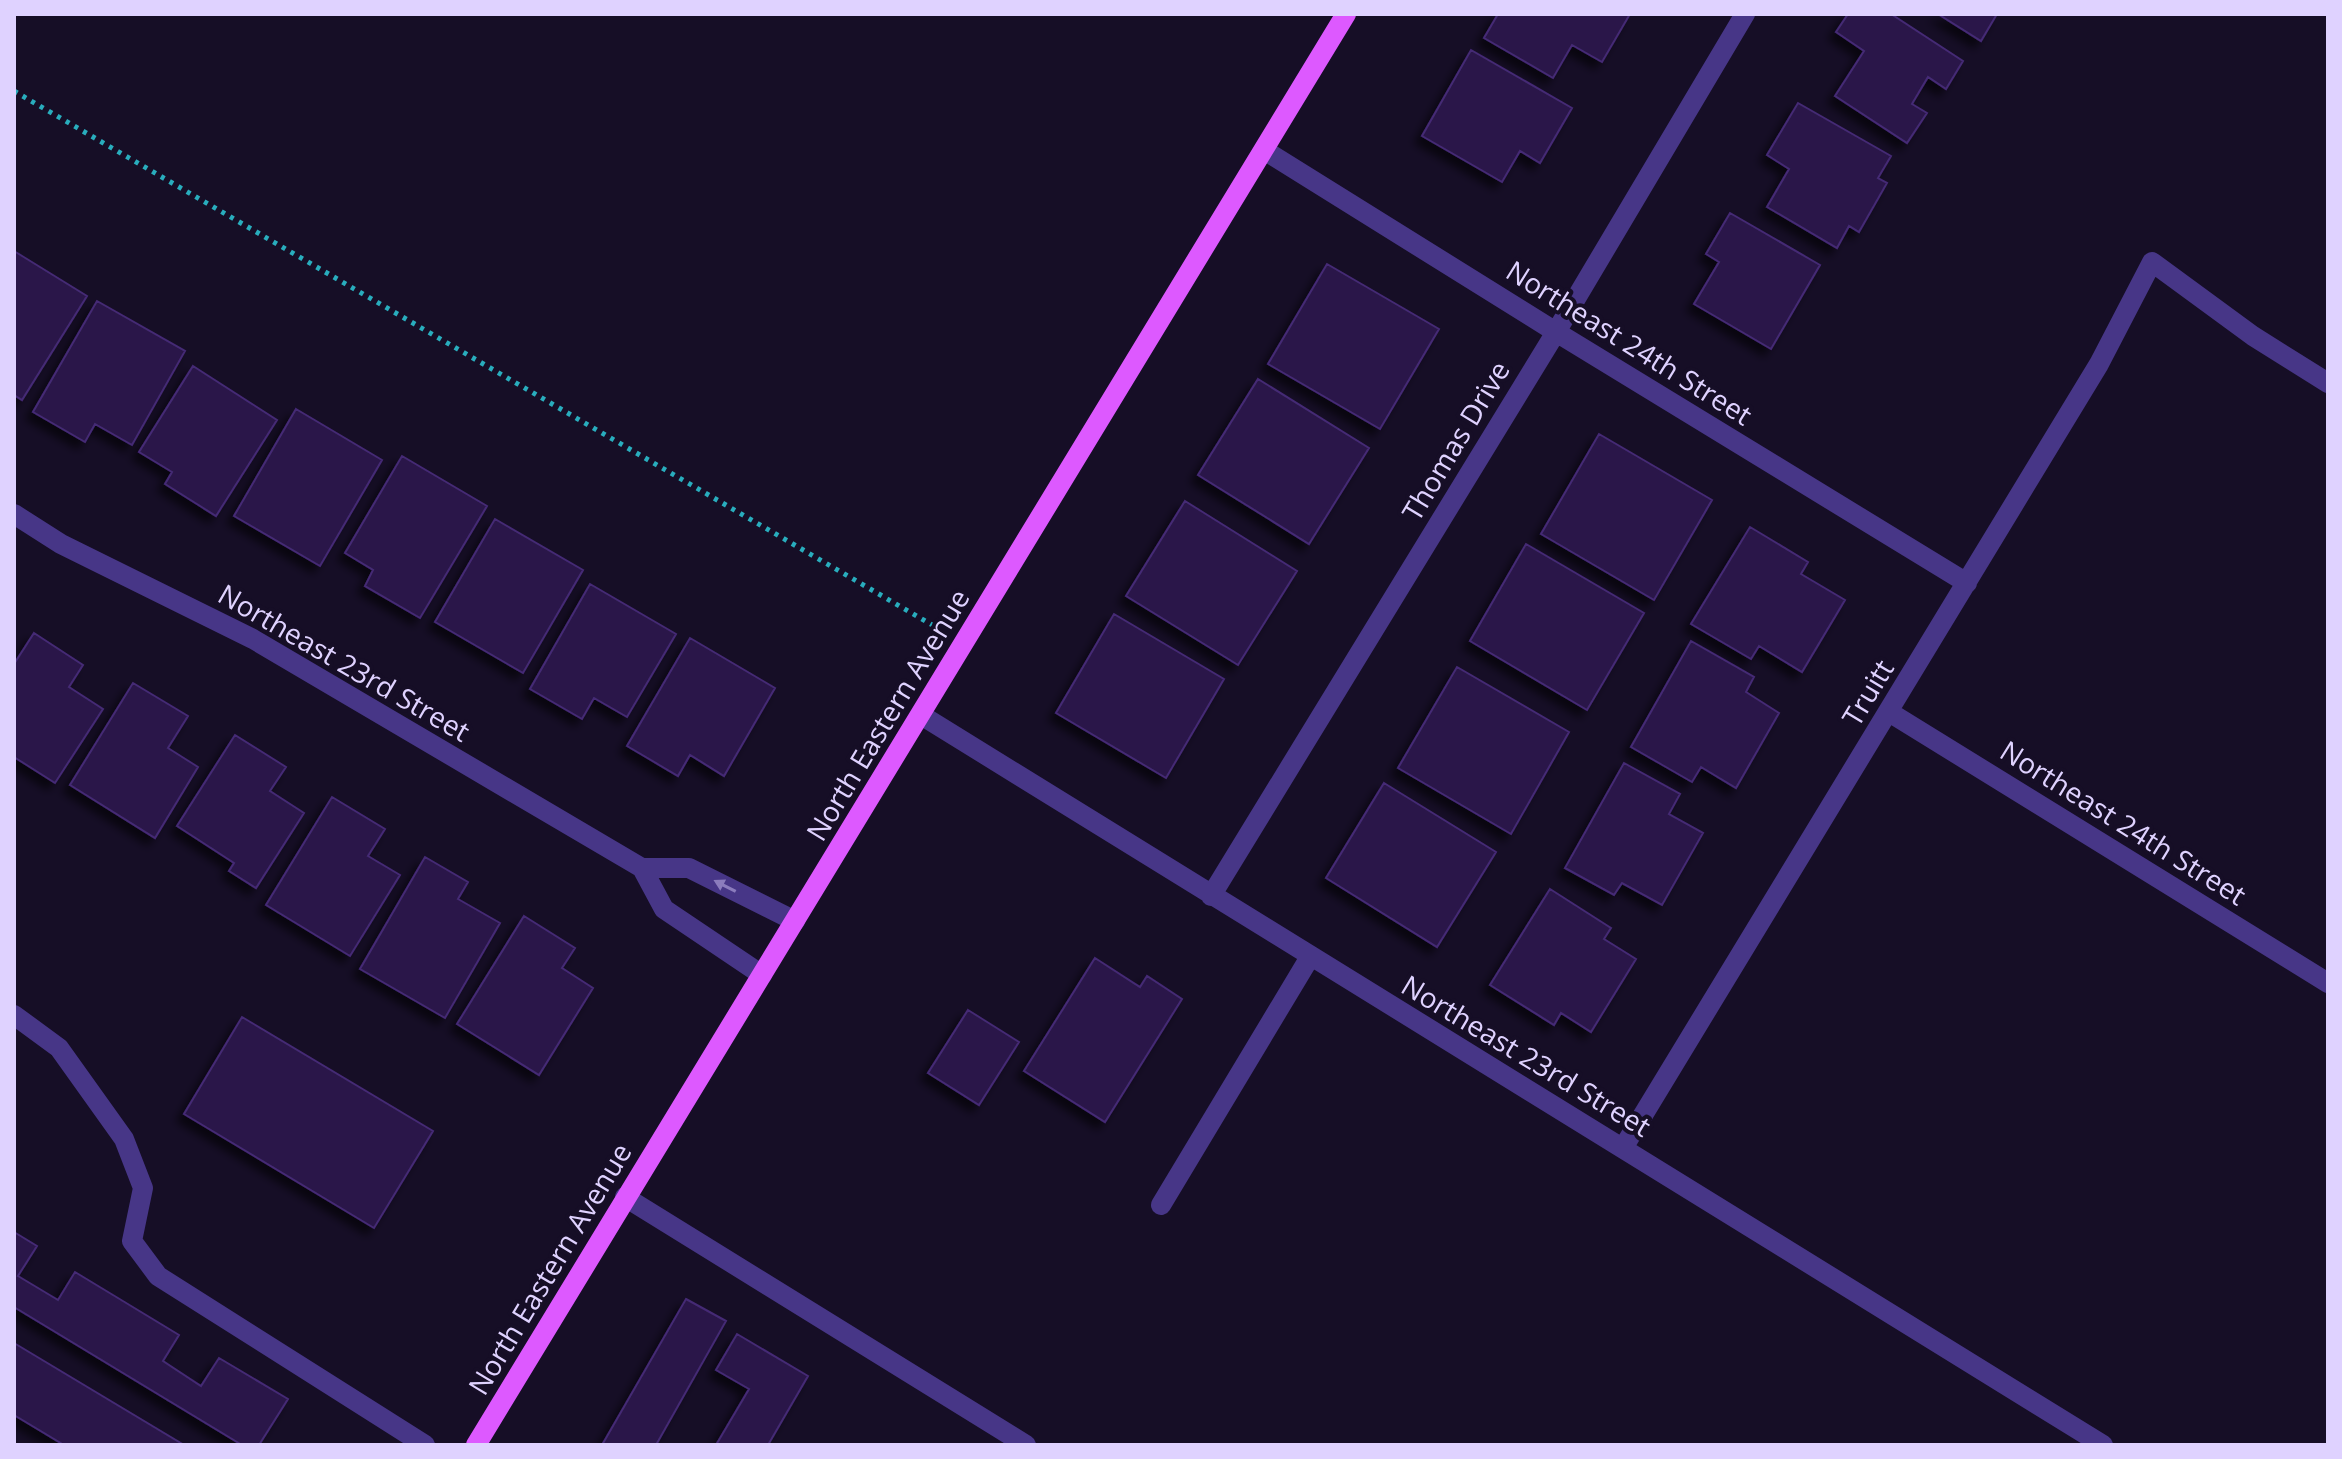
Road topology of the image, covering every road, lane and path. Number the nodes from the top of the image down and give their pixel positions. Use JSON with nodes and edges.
{"nodes":[{"id":1,"x":1346,"y":14,"type":"edge"},
{"id":2,"x":1745,"y":14,"type":"edge"},
{"id":3,"x":14,"y":91,"type":"edge"},
{"id":4,"x":1264,"y":150,"type":"junction"},
{"id":5,"x":1556,"y":332,"type":"junction"},
{"id":6,"x":2328,"y":383,"type":"edge"},
{"id":7,"x":14,"y":514,"type":"edge"},
{"id":8,"x":1967,"y":583,"type":"junction"},
{"id":9,"x":964,"y":643,"type":"junction"},
{"id":10,"x":1889,"y":712,"type":"junction"},
{"id":11,"x":921,"y":715,"type":"junction"},
{"id":12,"x":642,"y":868,"type":"junction"},
{"id":13,"x":1211,"y":896,"type":"junction"},
{"id":14,"x":795,"y":921,"type":"junction"},
{"id":15,"x":1310,"y":957,"type":"junction"},
{"id":16,"x":762,"y":975,"type":"junction"},
{"id":17,"x":2328,"y":983,"type":"edge"},
{"id":18,"x":14,"y":1015,"type":"edge"},
{"id":19,"x":1623,"y":1148,"type":"junction"},
{"id":20,"x":625,"y":1197,"type":"junction"},
{"id":21,"x":1161,"y":1205,"type":"dead end"},
{"id":22,"x":425,"y":1445,"type":"edge"},
{"id":23,"x":476,"y":1445,"type":"edge"},
{"id":24,"x":1026,"y":1445,"type":"edge"},
{"id":25,"x":2103,"y":1445,"type":"edge"}],
"edges":[{"from":1,"to":4,"type":"main road","name":"North Eastern Avenue"},
{"from":2,"to":5,"type":"street","name":"Thomas Drive"},
{"from":3,"to":9,"type":"path"},
{"from":4,"to":5,"type":"street","name":"Northeast 24th Street"},
{"from":4,"to":9,"type":"main road","name":"North Eastern Avenue"},
{"from":5,"to":8,"type":"street","name":"Northeast 24th Street"},
{"from":5,"to":13,"type":"street","name":"Thomas Drive"},
{"from":6,"to":8,"type":"street","name":"Truitt"},
{"from":7,"to":12,"type":"street","name":"Northeast 23rd Street"},
{"from":8,"to":10,"type":"street","name":"Truitt"},
{"from":9,"to":11,"type":"main road","name":"North Eastern Avenue"},
{"from":10,"to":17,"type":"street","name":"Northeast 24th Street"},
{"from":10,"to":19,"type":"street","name":"Truitt"},
{"from":11,"to":13,"type":"street","name":"Northeast 23rd Street"},
{"from":11,"to":14,"type":"main road","name":"North Eastern Avenue"},
{"from":14,"to":12,"type":"street","one_way":true},
{"from":12,"to":16,"type":"street"},
{"from":13,"to":15,"type":"street","name":"Northeast 23rd Street"},
{"from":14,"to":16,"type":"main road","name":"North Eastern Avenue"},
{"from":15,"to":19,"type":"street","name":"Northeast 23rd Street"},
{"from":15,"to":21,"type":"street"},
{"from":16,"to":20,"type":"main road","name":"North Eastern Avenue"},
{"from":18,"to":22,"type":"street"},
{"from":19,"to":25,"type":"street","name":"Northeast 23rd Street"},
{"from":20,"to":23,"type":"main road","name":"North Eastern Avenue"},
{"from":20,"to":24,"type":"street"}]}
